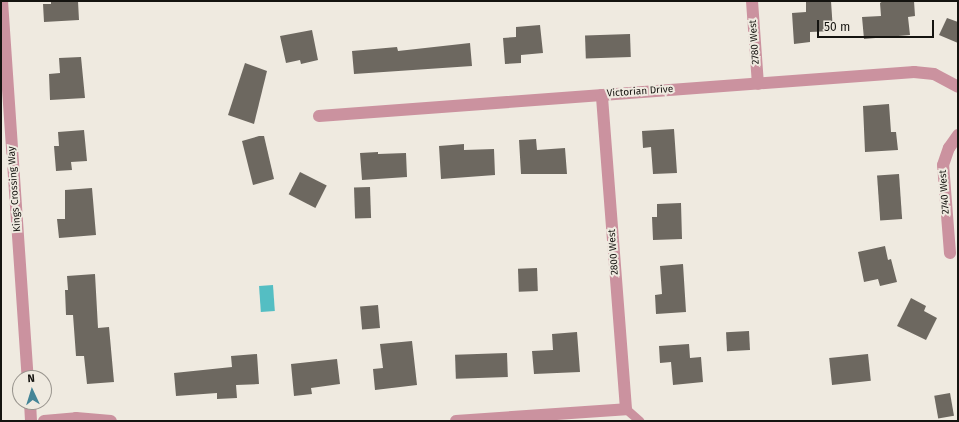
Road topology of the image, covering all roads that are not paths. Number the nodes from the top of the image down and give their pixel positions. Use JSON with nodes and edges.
{"nodes":[{"id":1,"x":2,"y":1,"type":"edge"},
{"id":2,"x":752,"y":1,"type":"edge"},
{"id":3,"x":758,"y":84,"type":"junction"},
{"id":4,"x":958,"y":87,"type":"edge"},
{"id":5,"x":602,"y":95,"type":"junction"},
{"id":6,"x":320,"y":116,"type":"dead end"},
{"id":7,"x":6,"y":132,"type":"edge"},
{"id":8,"x":958,"y":135,"type":"edge"},
{"id":9,"x":950,"y":253,"type":"dead end"},
{"id":10,"x":27,"y":370,"type":"edge"},
{"id":11,"x":626,"y":409,"type":"junction"},
{"id":12,"x":30,"y":410,"type":"edge"},
{"id":13,"x":31,"y":421,"type":"edge"},
{"id":14,"x":44,"y":421,"type":"edge"},
{"id":15,"x":111,"y":421,"type":"edge"},
{"id":16,"x":456,"y":421,"type":"edge"},
{"id":17,"x":640,"y":421,"type":"edge"}],
"edges":[{"from":1,"to":7,"type":"street","name":"Kings Crossing Way"},
{"from":2,"to":3,"type":"street","name":"2780 West"},
{"from":3,"to":4,"type":"street","name":"Victorian Drive"},
{"from":3,"to":5,"type":"street","name":"Victorian Drive"},
{"from":5,"to":6,"type":"street","name":"Victorian Drive"},
{"from":5,"to":11,"type":"street","name":"2800 West"},
{"from":7,"to":10,"type":"street","name":"Kings Crossing Way"},
{"from":8,"to":9,"type":"street","name":"2740 West"},
{"from":11,"to":16,"type":"street"},
{"from":11,"to":17,"type":"lane"},
{"from":12,"to":13,"type":"street"},
{"from":14,"to":15,"type":"street"}]}
